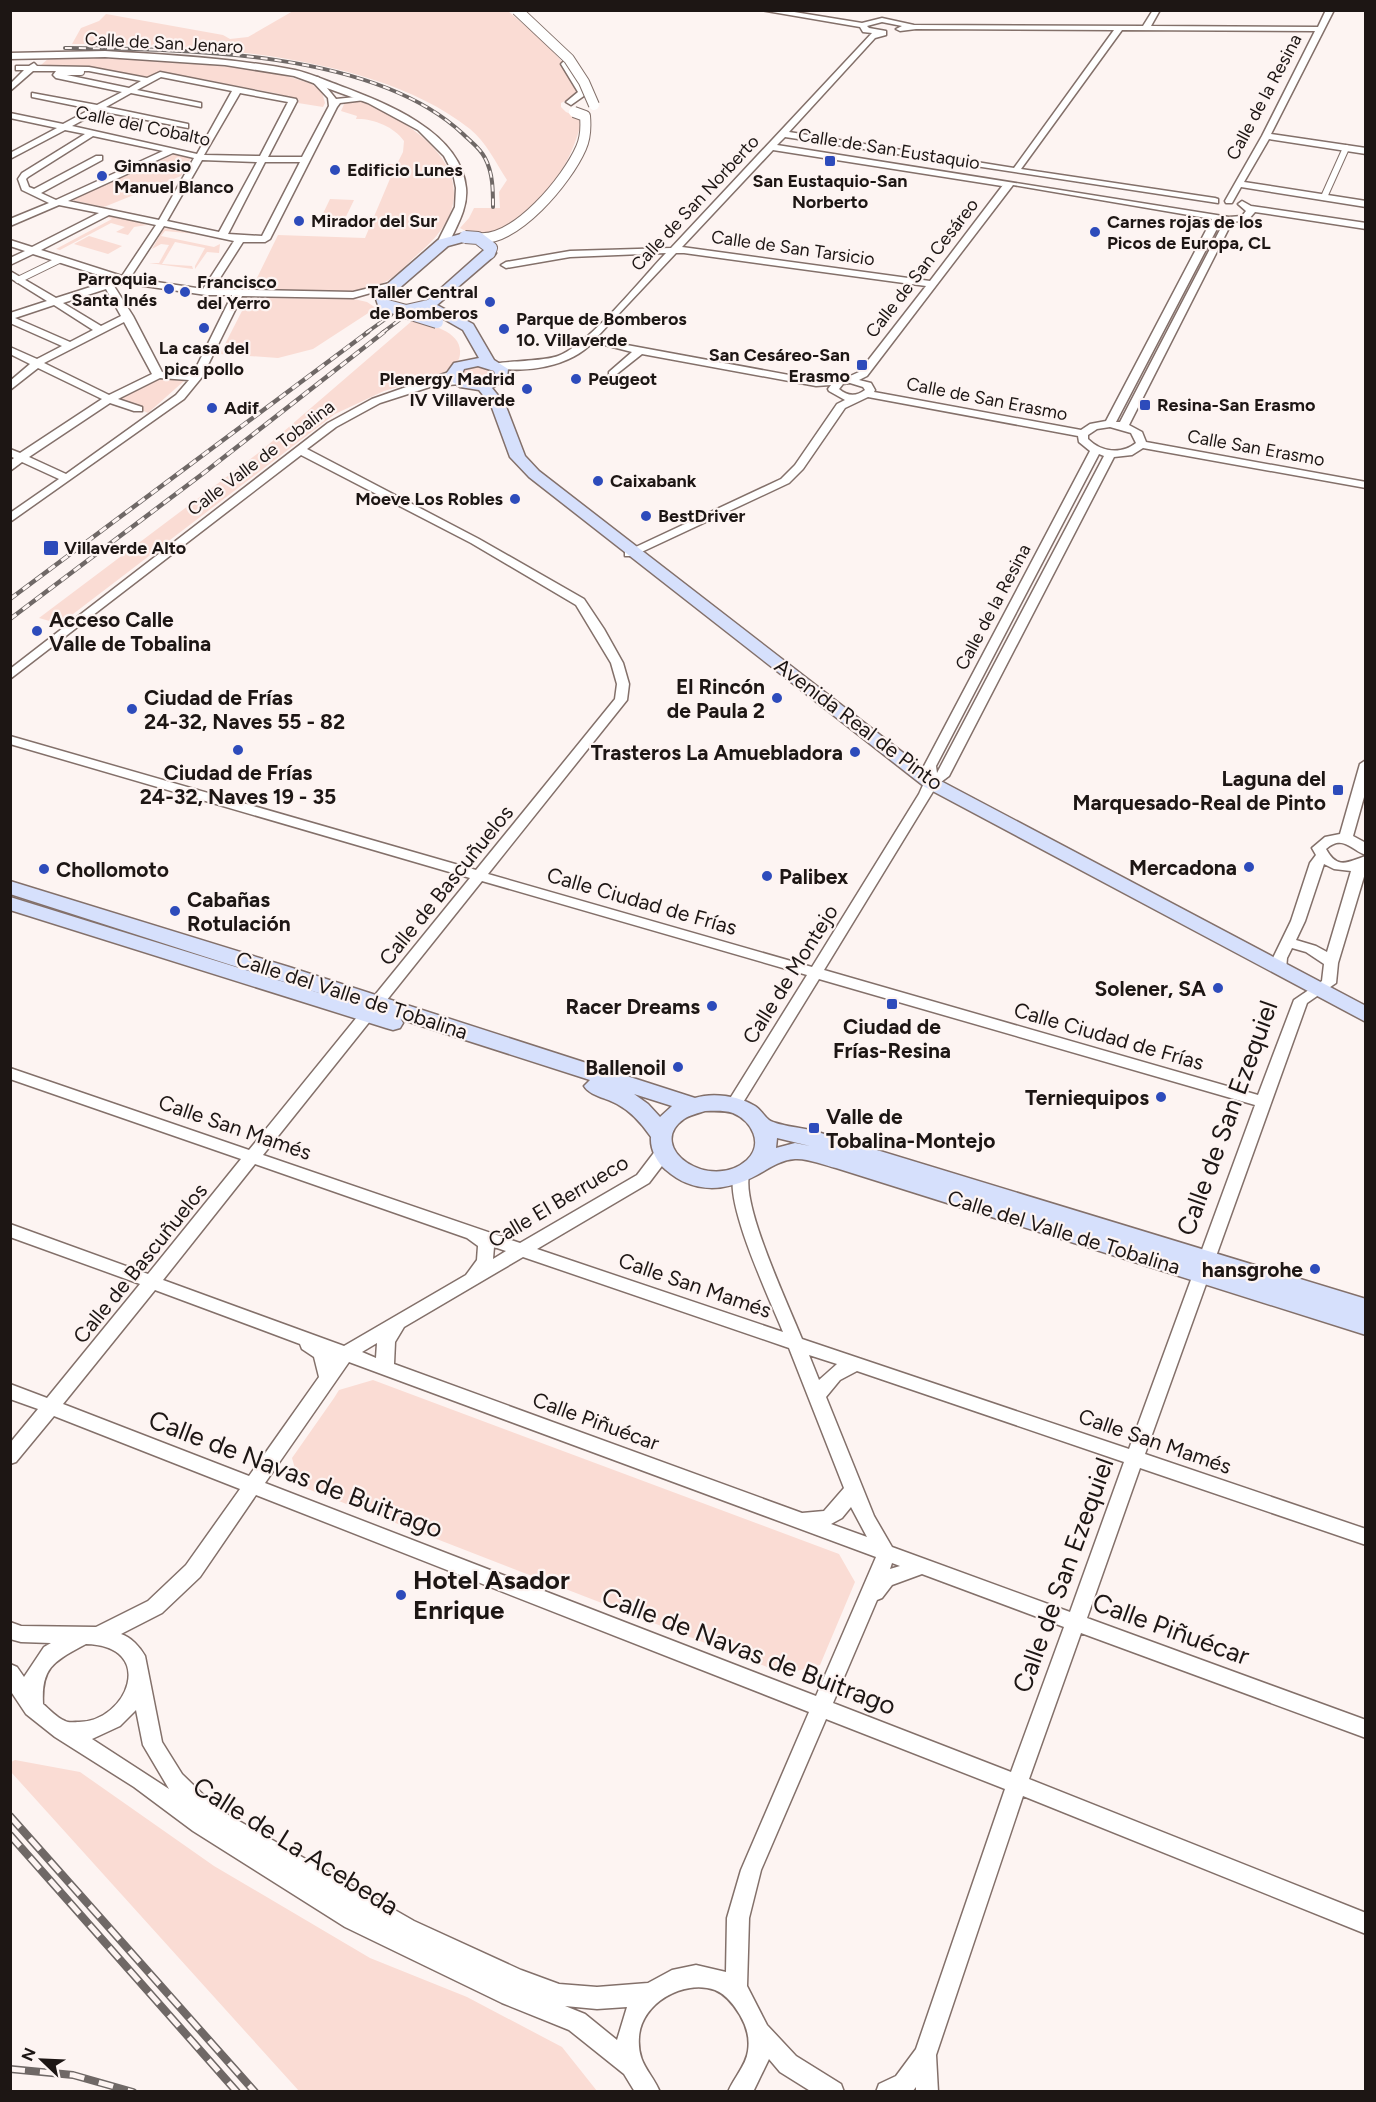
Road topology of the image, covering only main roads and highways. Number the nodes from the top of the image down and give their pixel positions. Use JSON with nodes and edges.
{"nodes":[{"id":1,"x":428,"y":306,"type":"junction"},
{"id":2,"x":404,"y":311,"type":"junction"},
{"id":3,"x":466,"y":363,"type":"junction"},
{"id":4,"x":492,"y":374,"type":"junction"},
{"id":5,"x":10,"y":887,"type":"edge"},
{"id":6,"x":10,"y":903,"type":"edge"},
{"id":7,"x":1326,"y":978,"type":"junction"},
{"id":8,"x":1365,"y":1003,"type":"edge"},
{"id":9,"x":372,"y":1009,"type":"junction"},
{"id":10,"x":1365,"y":1015,"type":"edge"},
{"id":11,"x":692,"y":1105,"type":"junction"},
{"id":12,"x":764,"y":1127,"type":"junction"},
{"id":13,"x":661,"y":1144,"type":"junction"},
{"id":14,"x":761,"y":1161,"type":"junction"},
{"id":15,"x":1203,"y":1267,"type":"junction"},
{"id":16,"x":1365,"y":1308,"type":"edge"},
{"id":17,"x":1365,"y":1326,"type":"edge"}],
"edges":[{"from":1,"to":2,"type":"main road","bridge":true},
{"from":1,"to":2,"type":"main road","bridge":true},
{"from":1,"to":4,"type":"main road","name":"Avenida Real de Pinto"},
{"from":2,"to":3,"type":"main road","bridge":true},
{"from":3,"to":4,"type":"main road"},
{"from":3,"to":4,"type":"main road"},
{"from":4,"to":7,"type":"main road","name":"Avenida Real de Pinto"},
{"from":5,"to":9,"type":"main road","name":"Calle del Valle de Tobalina"},
{"from":6,"to":9,"type":"main road","name":"Calle del Valle de Tobalina"},
{"from":7,"to":8,"type":"main road","name":"Avenida Real de Pinto"},
{"from":7,"to":10,"type":"main road","name":"Avenida Real de Pinto"},
{"from":9,"to":11,"type":"main road","name":"Calle del Valle de Tobalina"},
{"from":9,"to":13,"type":"main road","name":"Calle del Valle de Tobalina"},
{"from":11,"to":12,"type":"main road"},
{"from":11,"to":13,"type":"main road"},
{"from":12,"to":14,"type":"main road"},
{"from":12,"to":15,"type":"main road","name":"Calle del Valle de Tobalina"},
{"from":13,"to":14,"type":"main road"},
{"from":14,"to":15,"type":"main road","name":"Calle del Valle de Tobalina"},
{"from":15,"to":16,"type":"main road","name":"Calle del Valle de Tobalina"},
{"from":15,"to":17,"type":"main road","name":"Calle del Valle de Tobalina"}]}
